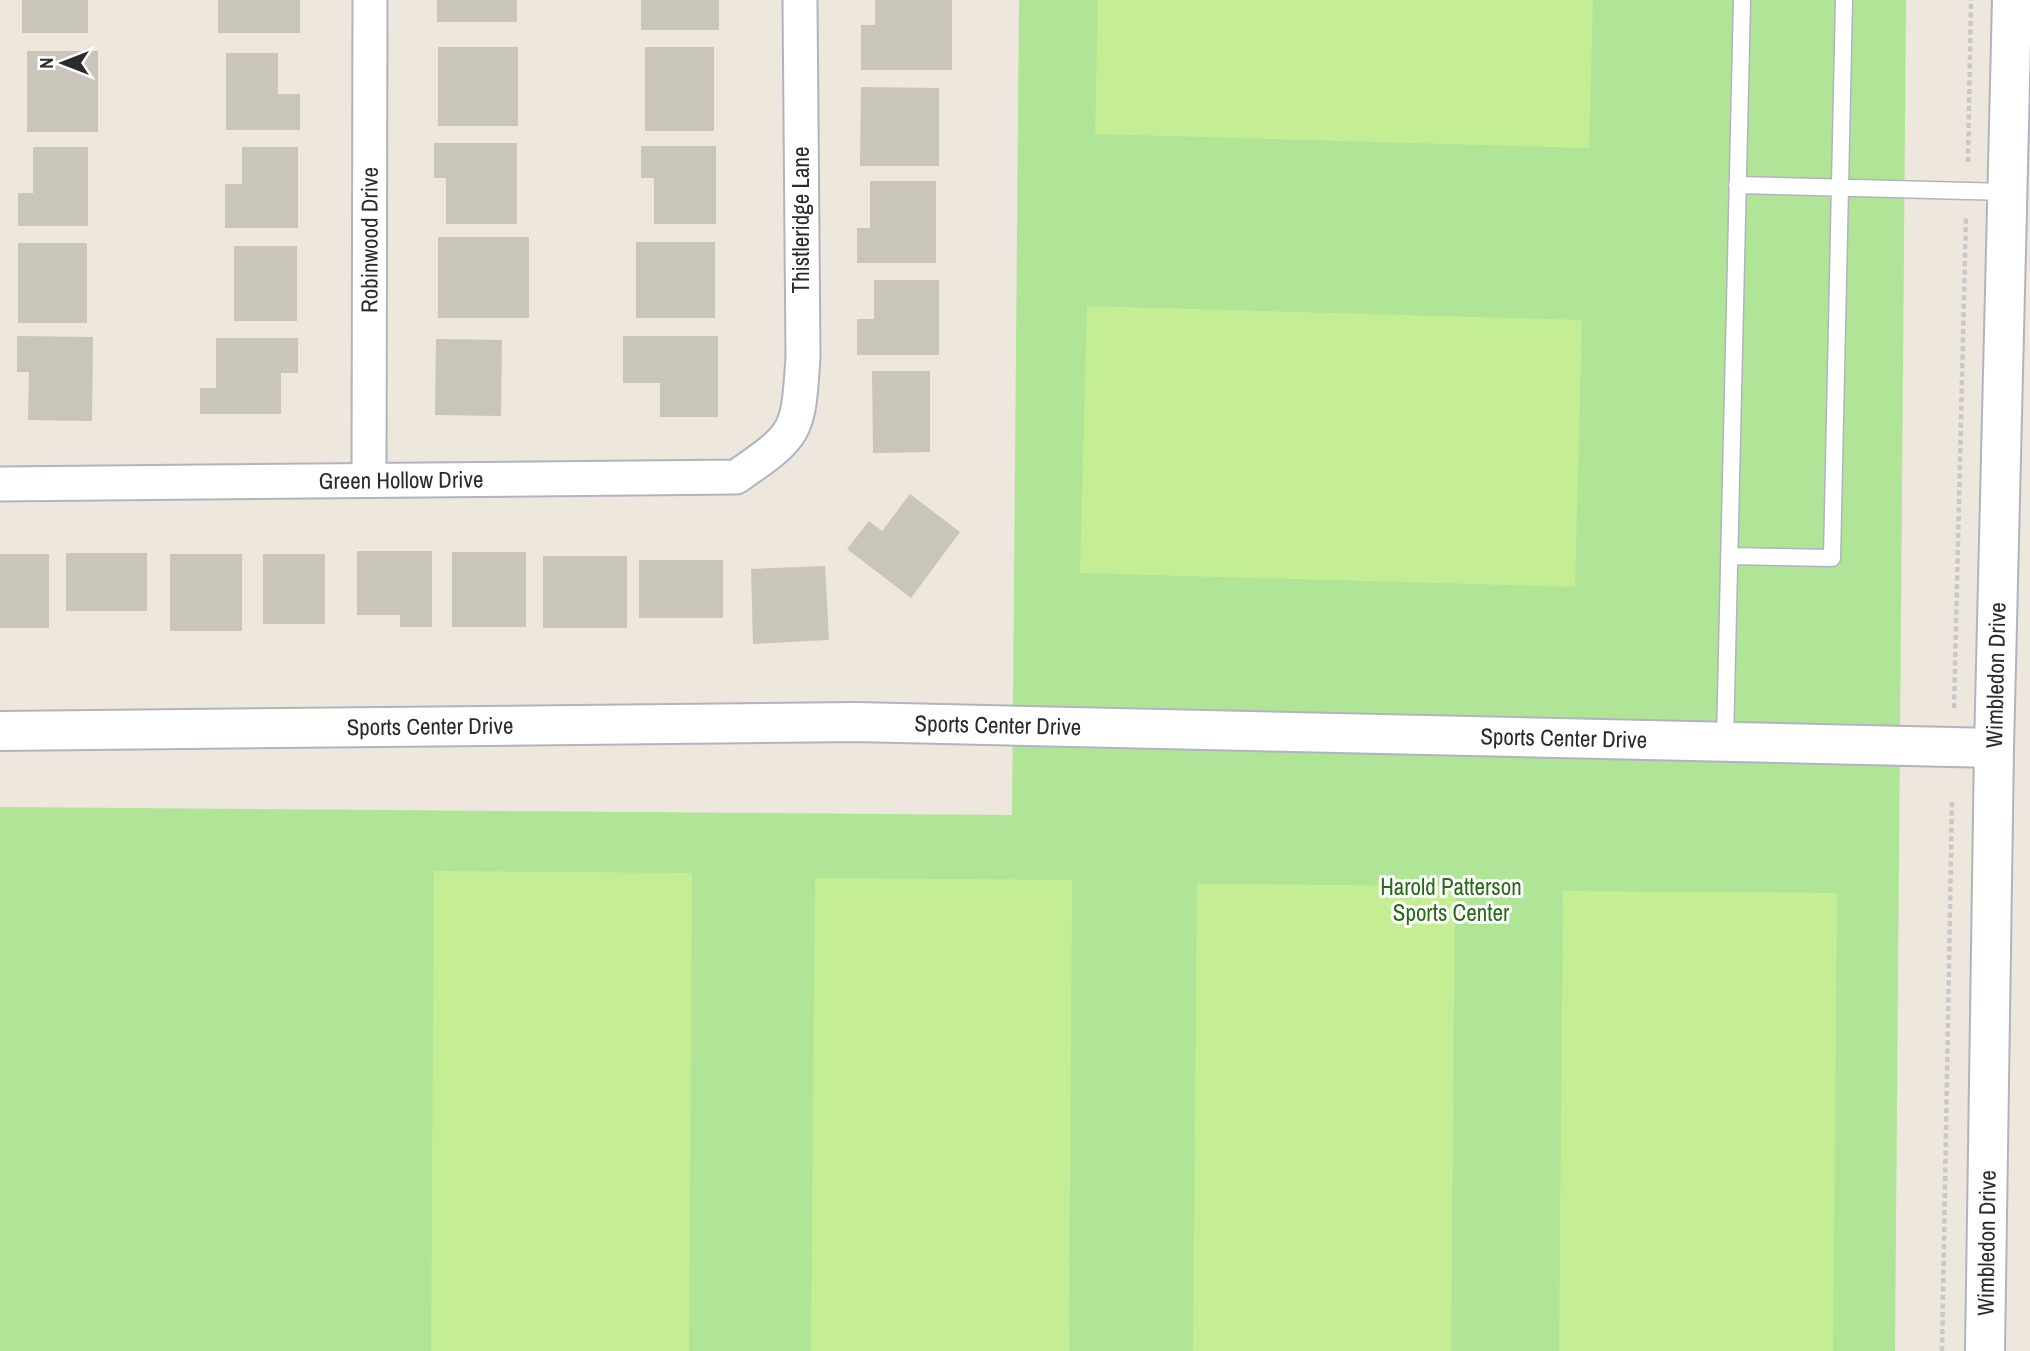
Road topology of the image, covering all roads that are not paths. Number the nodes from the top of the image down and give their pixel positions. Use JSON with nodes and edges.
{"nodes":[{"id":1,"x":370,"y":0,"type":"edge"},
{"id":2,"x":800,"y":0,"type":"edge"},
{"id":3,"x":1742,"y":0,"type":"edge"},
{"id":4,"x":1844,"y":0,"type":"edge"},
{"id":5,"x":2012,"y":0,"type":"edge"},
{"id":6,"x":1737,"y":185,"type":"junction"},
{"id":7,"x":1840,"y":187,"type":"junction"},
{"id":8,"x":2008,"y":192,"type":"junction"},
{"id":9,"x":787,"y":437,"type":"joint"},
{"id":10,"x":369,"y":480,"type":"junction"},
{"id":11,"x":0,"y":484,"type":"edge"},
{"id":12,"x":1729,"y":556,"type":"junction"},
{"id":13,"x":0,"y":731,"type":"edge"},
{"id":14,"x":1725,"y":742,"type":"junction"},
{"id":15,"x":1994,"y":748,"type":"junction"},
{"id":16,"x":1985,"y":1351,"type":"edge"}],
"edges":[{"from":1,"to":10,"type":"street","name":"Robinwood Drive"},
{"from":2,"to":9,"type":"street","name":"Thistleridge Lane"},
{"from":3,"to":6,"type":"lane"},
{"from":4,"to":7,"type":"lane"},
{"from":5,"to":8,"type":"street","name":"Wimbledon Drive"},
{"from":6,"to":7,"type":"lane"},
{"from":6,"to":12,"type":"lane"},
{"from":7,"to":8,"type":"lane"},
{"from":7,"to":12,"type":"lane"},
{"from":8,"to":15,"type":"street","name":"Wimbledon Drive"},
{"from":9,"to":10,"type":"street","name":"Green Hollow Drive"},
{"from":10,"to":11,"type":"street","name":"Green Hollow Drive"},
{"from":12,"to":14,"type":"lane"},
{"from":13,"to":14,"type":"street","name":"Sports Center Drive"},
{"from":14,"to":15,"type":"street","name":"Sports Center Drive"},
{"from":15,"to":16,"type":"street","name":"Wimbledon Drive"}]}
